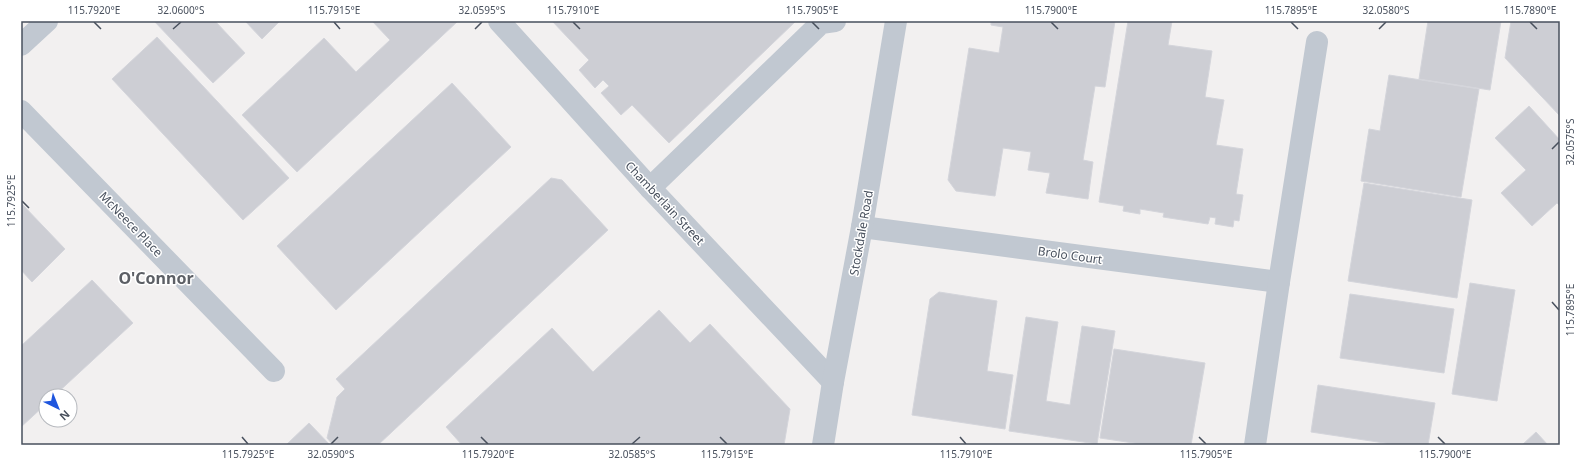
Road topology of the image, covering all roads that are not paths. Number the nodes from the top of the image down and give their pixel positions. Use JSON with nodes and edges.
{"nodes":[{"id":1,"x":47,"y":21,"type":"edge"},
{"id":2,"x":499,"y":21,"type":"edge"},
{"id":3,"x":835,"y":21,"type":"edge"},
{"id":4,"x":896,"y":21,"type":"edge"},
{"id":5,"x":1317,"y":42,"type":"dead end"},
{"id":6,"x":21,"y":45,"type":"edge"},
{"id":7,"x":21,"y":111,"type":"edge"},
{"id":8,"x":650,"y":188,"type":"junction"},
{"id":9,"x":862,"y":227,"type":"junction"},
{"id":10,"x":1278,"y":282,"type":"junction"},
{"id":11,"x":274,"y":371,"type":"dead end"},
{"id":12,"x":833,"y":382,"type":"junction"},
{"id":13,"x":824,"y":445,"type":"edge"},
{"id":14,"x":1255,"y":445,"type":"edge"}],
"edges":[{"from":1,"to":6,"type":"street"},
{"from":2,"to":8,"type":"street","name":"Chamberlain Street"},
{"from":3,"to":8,"type":"street"},
{"from":4,"to":9,"type":"street","name":"Stockdale Road"},
{"from":5,"to":10,"type":"street"},
{"from":7,"to":11,"type":"street","name":"McNeece Place"},
{"from":8,"to":12,"type":"street","name":"Chamberlain Street"},
{"from":9,"to":10,"type":"street","name":"Brolo Court"},
{"from":9,"to":12,"type":"street","name":"Stockdale Road"},
{"from":10,"to":14,"type":"street"},
{"from":12,"to":13,"type":"street","name":"Stockdale Road"}]}
